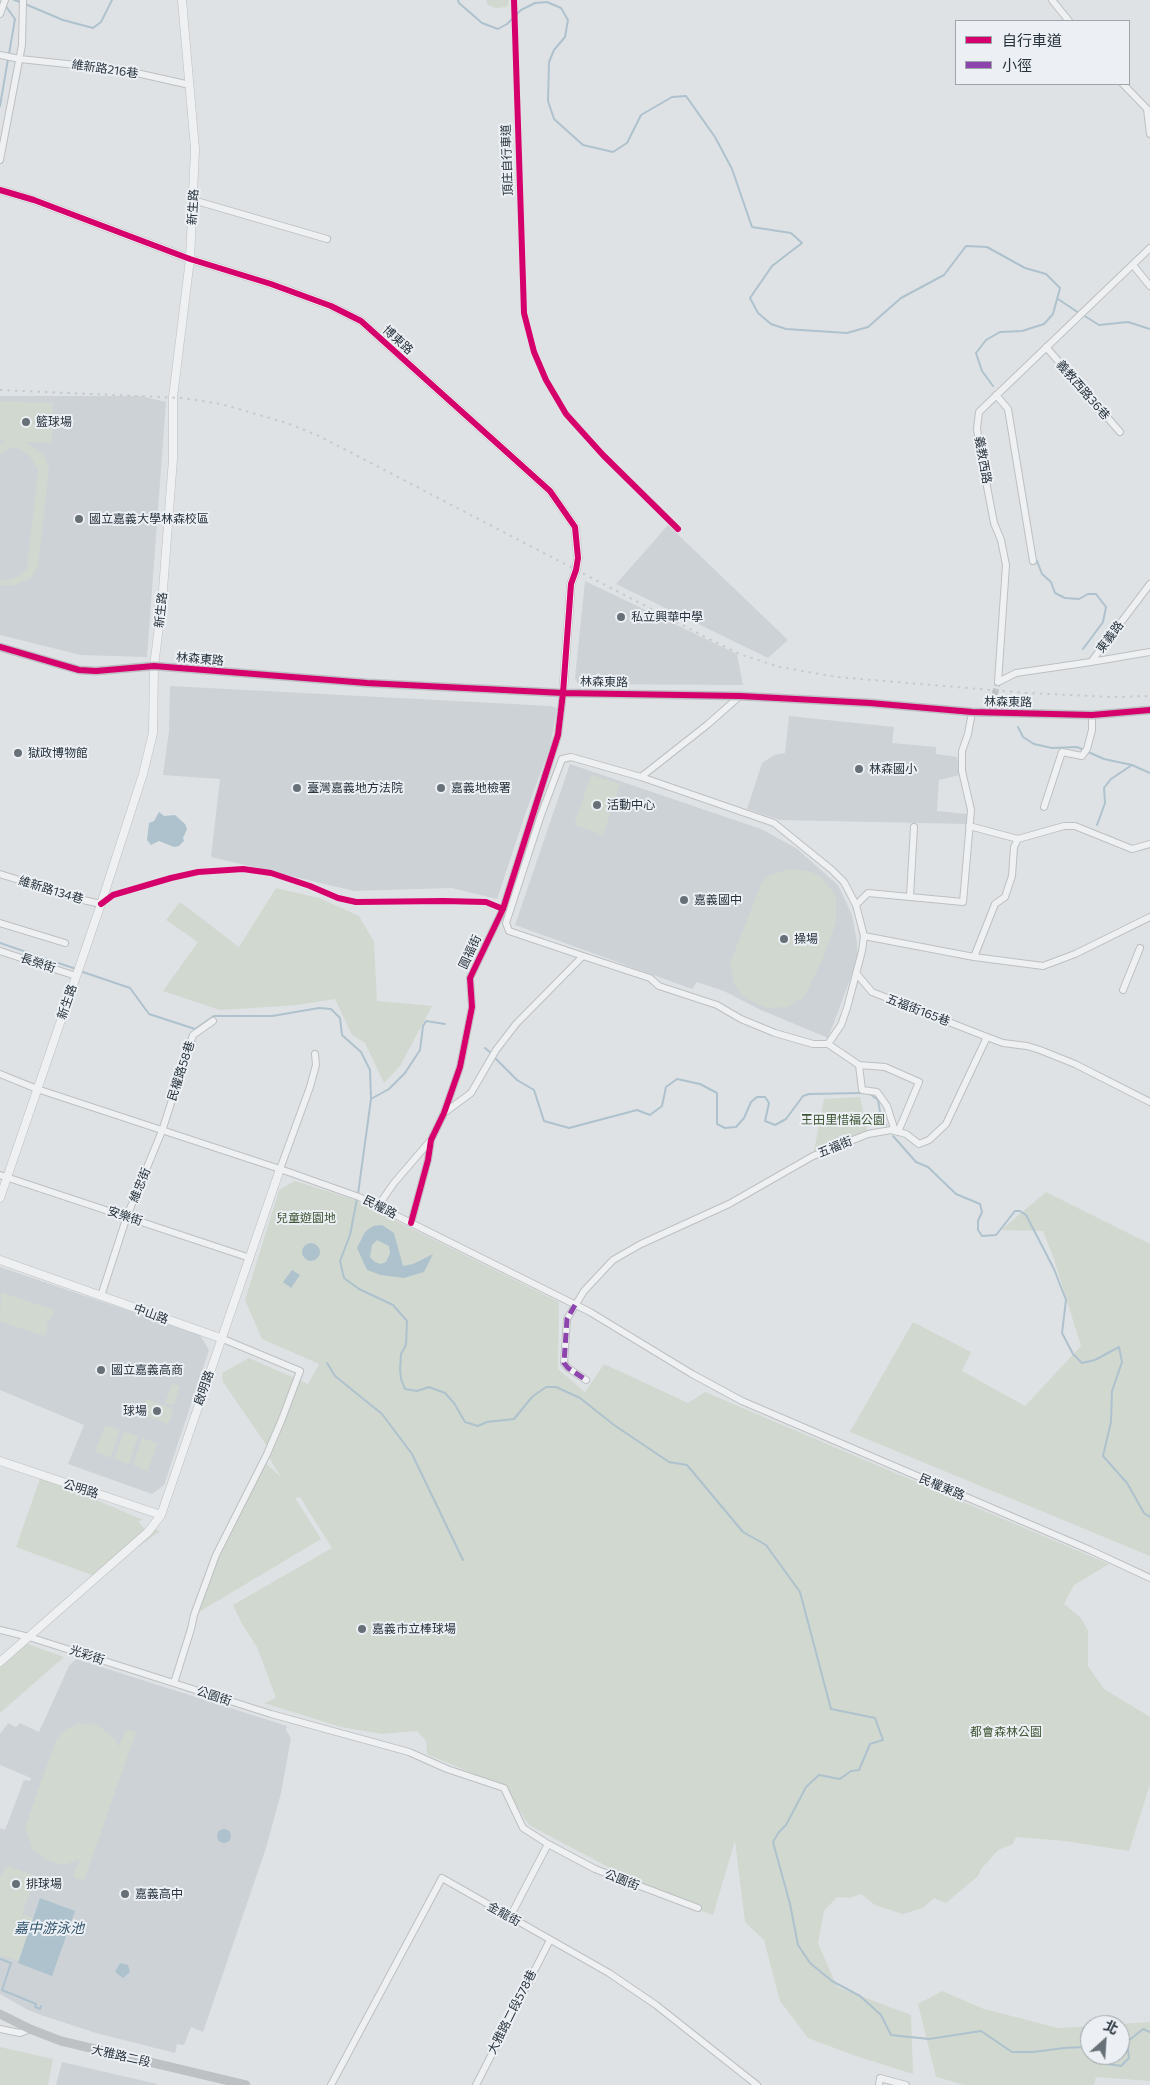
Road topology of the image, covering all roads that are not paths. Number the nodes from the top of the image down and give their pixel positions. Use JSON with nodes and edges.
{"nodes":[{"id":1,"x":5,"y":0,"type":"edge"},
{"id":2,"x":23,"y":0,"type":"edge"},
{"id":3,"x":182,"y":0,"type":"edge"},
{"id":4,"x":1052,"y":0,"type":"edge"},
{"id":5,"x":1,"y":9,"type":"edge"},
{"id":6,"x":1068,"y":20,"type":"edge"},
{"id":7,"x":0,"y":55,"type":"edge"},
{"id":8,"x":20,"y":59,"type":"junction"},
{"id":9,"x":190,"y":85,"type":"junction"},
{"id":10,"x":1124,"y":85,"type":"edge"},
{"id":11,"x":1148,"y":110,"type":"edge"},
{"id":12,"x":1150,"y":134,"type":"edge"},
{"id":13,"x":0,"y":160,"type":"edge"},
{"id":14,"x":0,"y":190,"type":"edge"},
{"id":15,"x":193,"y":200,"type":"junction"},
{"id":16,"x":327,"y":239,"type":"dead end"},
{"id":17,"x":1150,"y":248,"type":"edge"},
{"id":18,"x":190,"y":259,"type":"junction"},
{"id":19,"x":1133,"y":265,"type":"junction"},
{"id":20,"x":1150,"y":286,"type":"edge"},
{"id":21,"x":1046,"y":347,"type":"junction"},
{"id":22,"x":996,"y":395,"type":"junction"},
{"id":23,"x":1120,"y":432,"type":"dead end"},
{"id":24,"x":1033,"y":561,"type":"dead end"},
{"id":25,"x":1150,"y":584,"type":"edge"},
{"id":26,"x":0,"y":647,"type":"edge"},
{"id":27,"x":1150,"y":652,"type":"edge"},
{"id":28,"x":1091,"y":662,"type":"junction"},
{"id":29,"x":154,"y":666,"type":"junction"},
{"id":30,"x":998,"y":682,"type":"joint"},
{"id":31,"x":563,"y":692,"type":"junction"},
{"id":32,"x":740,"y":696,"type":"junction"},
{"id":33,"x":1150,"y":710,"type":"edge"},
{"id":34,"x":972,"y":712,"type":"junction"},
{"id":35,"x":1092,"y":715,"type":"junction"},
{"id":36,"x":640,"y":777,"type":"junction"},
{"id":37,"x":1044,"y":807,"type":"dead end"},
{"id":38,"x":968,"y":826,"type":"junction"},
{"id":39,"x":914,"y":827,"type":"dead end"},
{"id":40,"x":1018,"y":838,"type":"junction"},
{"id":41,"x":1150,"y":844,"type":"edge"},
{"id":42,"x":0,"y":874,"type":"edge"},
{"id":43,"x":910,"y":896,"type":"junction"},
{"id":44,"x":102,"y":904,"type":"junction"},
{"id":45,"x":856,"y":905,"type":"junction"},
{"id":46,"x":1150,"y":917,"type":"edge"},
{"id":47,"x":0,"y":923,"type":"edge"},
{"id":48,"x":864,"y":936,"type":"junction"},
{"id":49,"x":65,"y":943,"type":"dead end"},
{"id":50,"x":1140,"y":948,"type":"dead end"},
{"id":51,"x":0,"y":951,"type":"edge"},
{"id":52,"x":583,"y":956,"type":"junction"},
{"id":53,"x":974,"y":957,"type":"junction"},
{"id":54,"x":78,"y":972,"type":"junction"},
{"id":55,"x":856,"y":973,"type":"junction"},
{"id":56,"x":1123,"y":990,"type":"dead end"},
{"id":57,"x":213,"y":1021,"type":"dead end"},
{"id":58,"x":987,"y":1037,"type":"junction"},
{"id":59,"x":828,"y":1044,"type":"junction"},
{"id":60,"x":315,"y":1054,"type":"dead end"},
{"id":61,"x":859,"y":1065,"type":"junction"},
{"id":62,"x":0,"y":1074,"type":"edge"},
{"id":63,"x":37,"y":1089,"type":"junction"},
{"id":64,"x":1150,"y":1102,"type":"edge"},
{"id":65,"x":444,"y":1113,"type":"junction"},
{"id":66,"x":162,"y":1131,"type":"junction"},
{"id":67,"x":897,"y":1132,"type":"junction"},
{"id":68,"x":431,"y":1140,"type":"junction"},
{"id":69,"x":280,"y":1169,"type":"junction"},
{"id":70,"x":3,"y":1176,"type":"edge"},
{"id":71,"x":0,"y":1198,"type":"edge"},
{"id":72,"x":378,"y":1206,"type":"junction"},
{"id":73,"x":127,"y":1216,"type":"junction"},
{"id":74,"x":411,"y":1223,"type":"junction"},
{"id":75,"x":250,"y":1258,"type":"junction"},
{"id":76,"x":0,"y":1260,"type":"edge"},
{"id":77,"x":101,"y":1296,"type":"junction"},
{"id":78,"x":575,"y":1305,"type":"junction"},
{"id":79,"x":223,"y":1339,"type":"junction"},
{"id":80,"x":586,"y":1380,"type":"dead end"},
{"id":81,"x":734,"y":1397,"type":"joint"},
{"id":82,"x":0,"y":1461,"type":"edge"},
{"id":83,"x":161,"y":1515,"type":"junction"},
{"id":84,"x":1150,"y":1578,"type":"edge"},
{"id":85,"x":0,"y":1630,"type":"edge"},
{"id":86,"x":29,"y":1637,"type":"junction"},
{"id":87,"x":0,"y":1662,"type":"edge"},
{"id":88,"x":174,"y":1683,"type":"junction"},
{"id":89,"x":548,"y":1844,"type":"junction"},
{"id":90,"x":698,"y":1908,"type":"dead end"},
{"id":91,"x":510,"y":1917,"type":"junction"},
{"id":92,"x":550,"y":1940,"type":"junction"},
{"id":93,"x":0,"y":2014,"type":"edge"},
{"id":94,"x":0,"y":2029,"type":"edge"},
{"id":95,"x":30,"y":2029,"type":"junction"},
{"id":96,"x":246,"y":2085,"type":"edge"},
{"id":97,"x":331,"y":2085,"type":"edge"},
{"id":98,"x":476,"y":2085,"type":"edge"},
{"id":99,"x":757,"y":2085,"type":"edge"},
{"id":100,"x":879,"y":2085,"type":"edge"},
{"id":101,"x":906,"y":2085,"type":"edge"}],
"edges":[{"from":1,"to":5,"type":"street"},
{"from":2,"to":8,"type":"street"},
{"from":3,"to":9,"type":"street","name":"新生路"},
{"from":4,"to":6,"type":"street"},
{"from":7,"to":8,"type":"street","name":"維新路216巷"},
{"from":8,"to":9,"type":"street","name":"維新路216巷"},
{"from":8,"to":13,"type":"street"},
{"from":9,"to":15,"type":"street","name":"新生路"},
{"from":10,"to":11,"type":"street"},
{"from":11,"to":12,"type":"street"},
{"from":14,"to":18,"type":"street","name":"博東路"},
{"from":15,"to":16,"type":"street"},
{"from":15,"to":18,"type":"street","name":"新生路"},
{"from":17,"to":19,"type":"street","name":"義教西路"},
{"from":18,"to":29,"type":"street","name":"新生路"},
{"from":18,"to":31,"type":"street","name":"博東路"},
{"from":19,"to":20,"type":"street"},
{"from":19,"to":21,"type":"street","name":"義教西路"},
{"from":21,"to":22,"type":"street","name":"義教西路"},
{"from":21,"to":23,"type":"street","name":"義教西路36巷"},
{"from":22,"to":24,"type":"street"},
{"from":22,"to":30,"type":"street","name":"義教西路"},
{"from":25,"to":28,"type":"street","name":"東義路"},
{"from":26,"to":29,"type":"main road","name":"林森東路"},
{"from":27,"to":28,"type":"street"},
{"from":28,"to":30,"type":"street","name":"東義路"},
{"from":29,"to":31,"type":"main road","name":"林森東路"},
{"from":29,"to":44,"type":"street","name":"新生路"},
{"from":31,"to":32,"type":"main road","name":"林森東路"},
{"from":31,"to":65,"type":"street","name":"圓福街"},
{"from":32,"to":34,"type":"main road","name":"林森東路"},
{"from":32,"to":36,"type":"street"},
{"from":33,"to":35,"type":"main road","name":"林森東路"},
{"from":34,"to":35,"type":"main road","name":"林森東路"},
{"from":34,"to":38,"type":"street"},
{"from":35,"to":37,"type":"street"},
{"from":36,"to":45,"type":"street"},
{"from":36,"to":52,"type":"street"},
{"from":38,"to":40,"type":"street"},
{"from":38,"to":43,"type":"street"},
{"from":39,"to":43,"type":"street"},
{"from":40,"to":41,"type":"street"},
{"from":40,"to":53,"type":"street"},
{"from":42,"to":44,"type":"street","name":"維新路134巷"},
{"from":43,"to":45,"type":"street"},
{"from":44,"to":54,"type":"street","name":"新生路"},
{"from":45,"to":48,"type":"street"},
{"from":46,"to":53,"type":"street"},
{"from":47,"to":49,"type":"street"},
{"from":48,"to":53,"type":"street"},
{"from":48,"to":55,"type":"street"},
{"from":50,"to":56,"type":"street"},
{"from":51,"to":54,"type":"street","name":"長榮街"},
{"from":52,"to":59,"type":"street"},
{"from":52,"to":65,"type":"street","name":"圓福街"},
{"from":54,"to":63,"type":"street","name":"新生路"},
{"from":55,"to":58,"type":"street","name":"五福街165巷"},
{"from":55,"to":59,"type":"street"},
{"from":57,"to":66,"type":"street","name":"民權路58巷"},
{"from":58,"to":64,"type":"street"},
{"from":58,"to":67,"type":"street"},
{"from":59,"to":61,"type":"street"},
{"from":60,"to":69,"type":"street","name":"啟明路"},
{"from":61,"to":67,"type":"street"},
{"from":61,"to":67,"type":"street"},
{"from":62,"to":63,"type":"street","name":"民權路"},
{"from":63,"to":66,"type":"street","name":"民權路"},
{"from":63,"to":70,"type":"street","name":"新生路"},
{"from":65,"to":68,"type":"street","name":"圓福街"},
{"from":66,"to":69,"type":"street","name":"民權路"},
{"from":66,"to":73,"type":"street","name":"維忠街"},
{"from":67,"to":78,"type":"street","name":"五福街"},
{"from":68,"to":72,"type":"street","name":"圓福街"},
{"from":68,"to":74,"type":"street","name":"圓福街"},
{"from":69,"to":72,"type":"street","name":"民權路"},
{"from":69,"to":75,"type":"street","name":"啟明路"},
{"from":70,"to":71,"type":"street","name":"新生路"},
{"from":70,"to":73,"type":"street","name":"安樂街"},
{"from":72,"to":74,"type":"street","name":"民權路"},
{"from":73,"to":75,"type":"street","name":"安樂街"},
{"from":73,"to":77,"type":"street","name":"維忠街"},
{"from":74,"to":78,"type":"street","name":"民權路"},
{"from":75,"to":79,"type":"street","name":"啟明路"},
{"from":76,"to":77,"type":"street","name":"中山路"},
{"from":77,"to":79,"type":"street","name":"中山路"},
{"from":78,"to":80,"type":"street","name":"五福街"},
{"from":78,"to":81,"type":"street","name":"民權路"},
{"from":79,"to":83,"type":"street","name":"啟明路"},
{"from":79,"to":88,"type":"street","name":"中山路"},
{"from":81,"to":84,"type":"street","name":"民權東路"},
{"from":82,"to":83,"type":"street","name":"公明路"},
{"from":83,"to":86,"type":"street","name":"啟明路"},
{"from":85,"to":86,"type":"street","name":"光彩街"},
{"from":86,"to":87,"type":"street","name":"啟明路"},
{"from":86,"to":88,"type":"street","name":"光彩街"},
{"from":88,"to":89,"type":"street","name":"公園街"},
{"from":89,"to":90,"type":"street","name":"公園街"},
{"from":89,"to":91,"type":"street"},
{"from":91,"to":92,"type":"street","name":"金龍街"},
{"from":91,"to":97,"type":"street","name":"金龍街"},
{"from":92,"to":98,"type":"street","name":"大雅路二段578巷"},
{"from":92,"to":99,"type":"street","name":"金龍街"},
{"from":93,"to":95,"type":"main road","name":"大雅路二段"},
{"from":94,"to":95,"type":"street"},
{"from":95,"to":96,"type":"main road","name":"大雅路二段"},
{"from":100,"to":101,"type":"street"}]}
